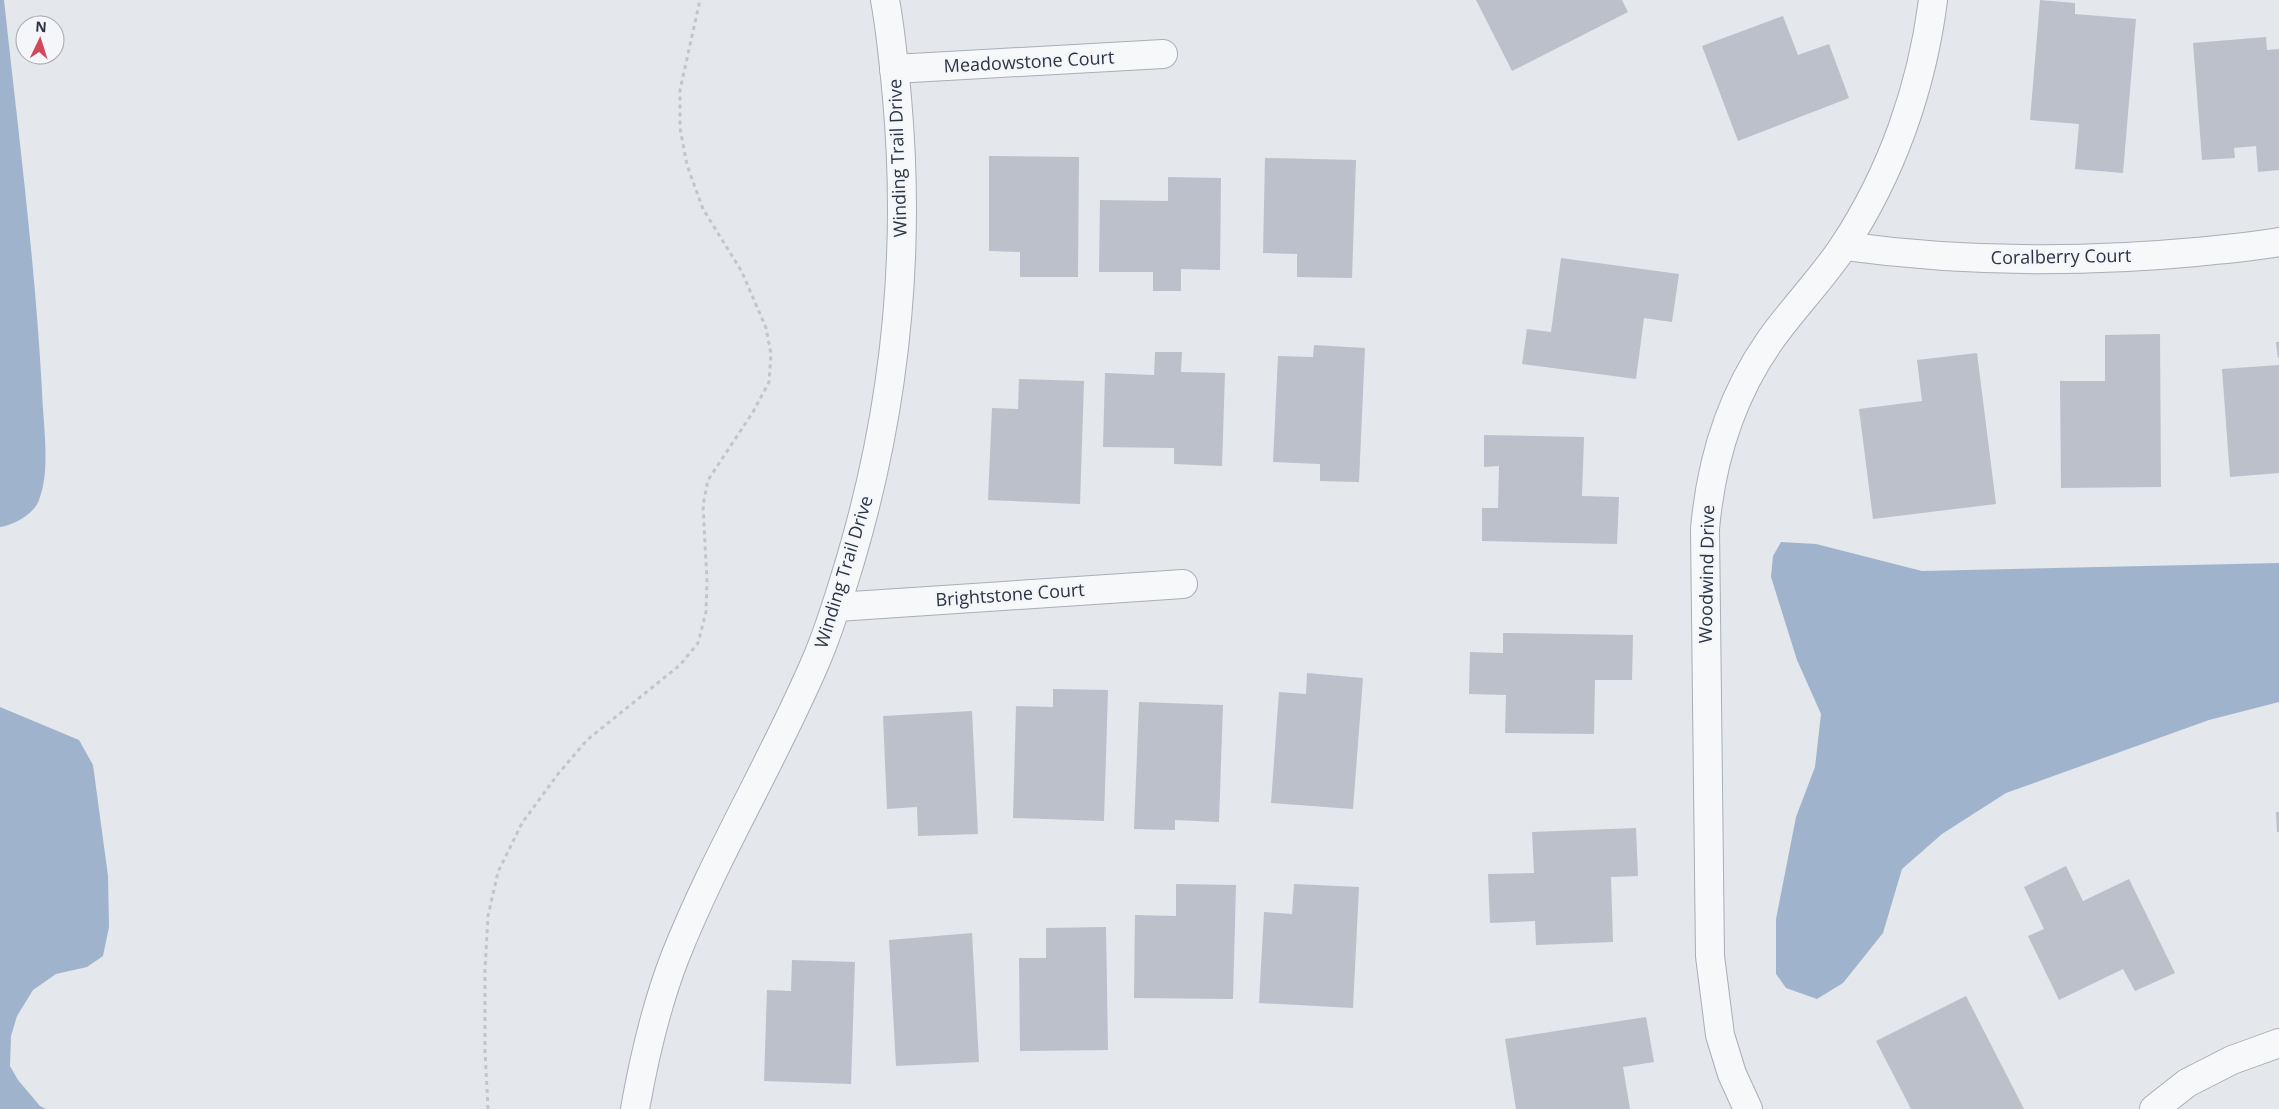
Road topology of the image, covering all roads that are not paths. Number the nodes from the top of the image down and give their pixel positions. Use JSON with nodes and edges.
{"nodes":[{"id":1,"x":885,"y":0,"type":"edge"},
{"id":2,"x":1933,"y":0,"type":"edge"},
{"id":3,"x":1163,"y":54,"type":"dead end"},
{"id":4,"x":894,"y":69,"type":"junction"},
{"id":5,"x":2279,"y":242,"type":"edge"},
{"id":6,"x":1844,"y":246,"type":"junction"},
{"id":7,"x":1183,"y":584,"type":"dead end"},
{"id":8,"x":837,"y":607,"type":"junction"},
{"id":9,"x":2279,"y":1044,"type":"edge"},
{"id":10,"x":635,"y":1109,"type":"edge"},
{"id":11,"x":1748,"y":1109,"type":"edge"},
{"id":12,"x":2154,"y":1109,"type":"edge"}],
"edges":[{"from":1,"to":4,"type":"street","name":"Winding Trail Drive"},
{"from":2,"to":6,"type":"street","name":"Woodwind Drive"},
{"from":3,"to":4,"type":"street","name":"Meadowstone Court"},
{"from":4,"to":8,"type":"street","name":"Winding Trail Drive"},
{"from":5,"to":6,"type":"street","name":"Coralberry Court"},
{"from":6,"to":11,"type":"street","name":"Woodwind Drive"},
{"from":7,"to":8,"type":"street","name":"Brightstone Court"},
{"from":8,"to":10,"type":"street","name":"Winding Trail Drive"},
{"from":9,"to":12,"type":"street"}]}
